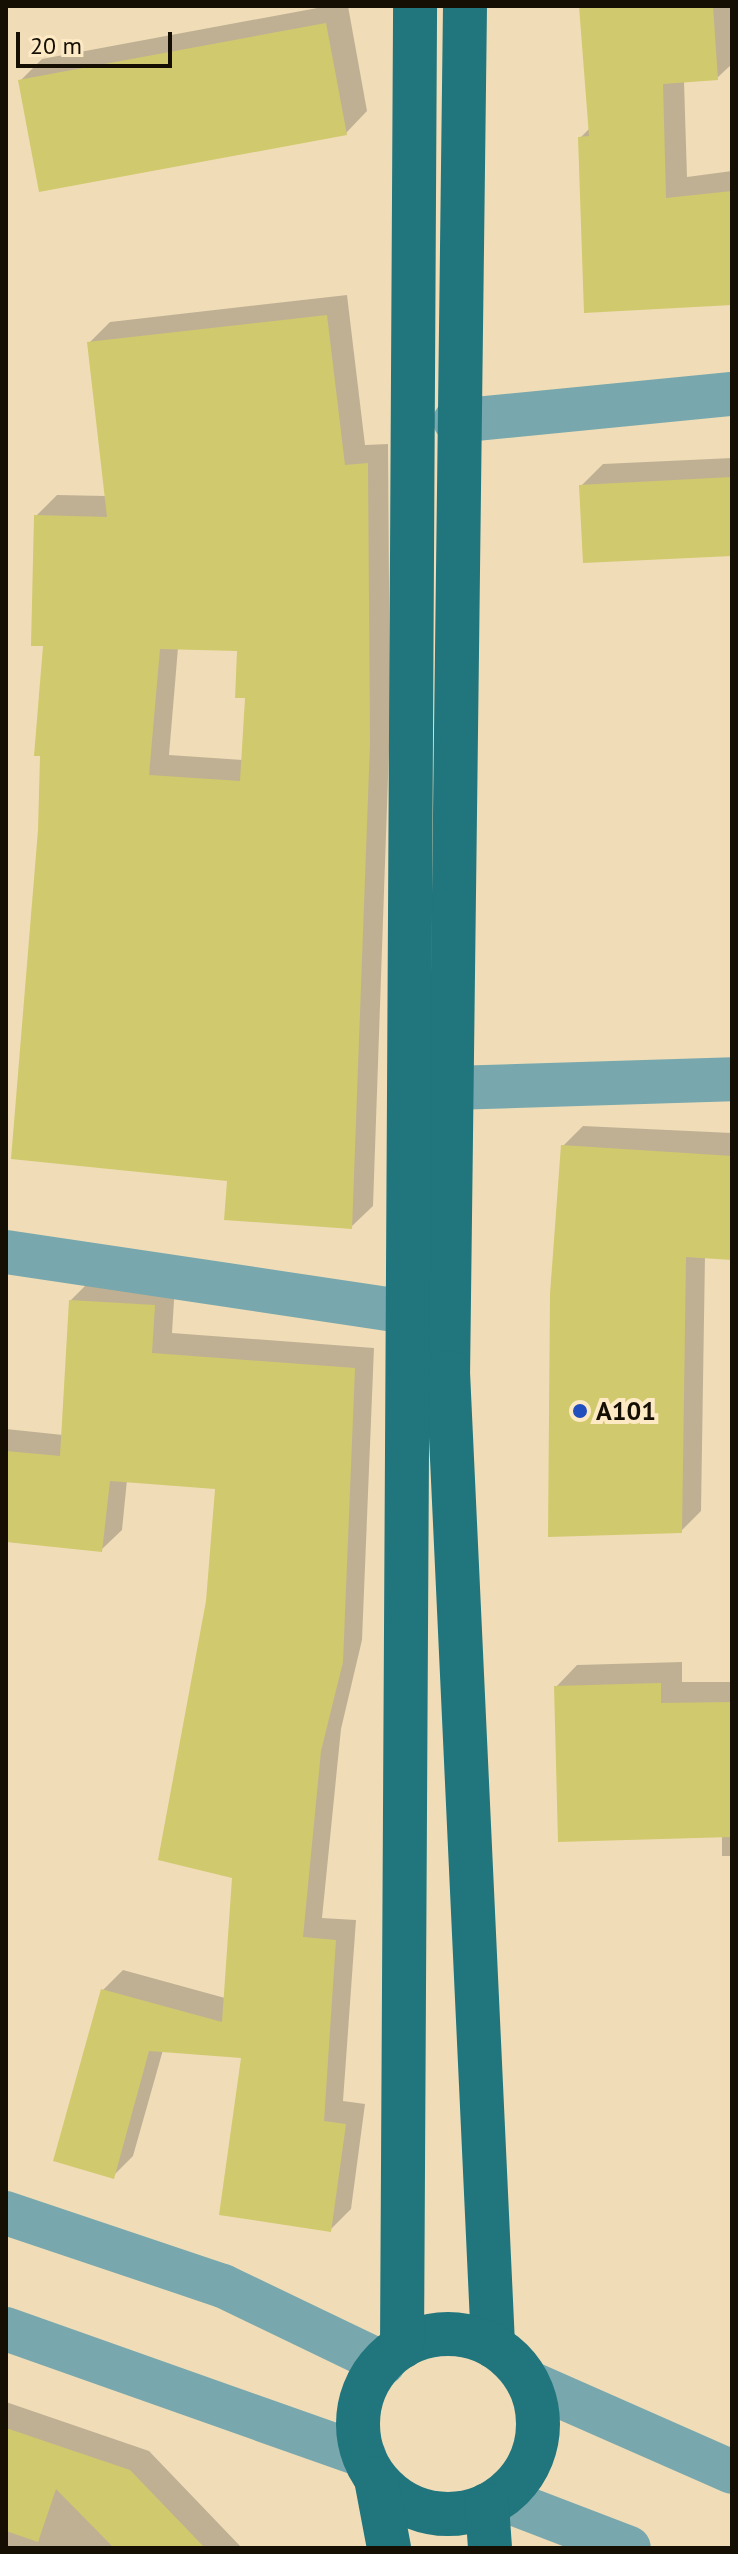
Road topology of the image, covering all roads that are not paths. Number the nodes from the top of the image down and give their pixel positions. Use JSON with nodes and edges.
{"nodes":[{"id":1,"x":415,"y":6,"type":"edge"},
{"id":2,"x":465,"y":6,"type":"edge"},
{"id":3,"x":732,"y":394,"type":"edge"},
{"id":4,"x":455,"y":421,"type":"junction"},
{"id":5,"x":732,"y":1079,"type":"edge"},
{"id":6,"x":451,"y":1088,"type":"junction"},
{"id":7,"x":6,"y":1252,"type":"edge"},
{"id":8,"x":408,"y":1312,"type":"junction"},
{"id":9,"x":6,"y":2213,"type":"edge"},
{"id":10,"x":6,"y":2329,"type":"edge"},
{"id":11,"x":493,"y":2346,"type":"junction"},
{"id":12,"x":392,"y":2355,"type":"junction"},
{"id":13,"x":528,"y":2382,"type":"junction"},
{"id":14,"x":370,"y":2468,"type":"junction"},
{"id":15,"x":732,"y":2472,"type":"edge"},
{"id":16,"x":493,"y":2502,"type":"junction"},
{"id":17,"x":389,"y":2548,"type":"edge"},
{"id":18,"x":490,"y":2548,"type":"edge"},
{"id":19,"x":629,"y":2548,"type":"edge"}],
"edges":[{"from":1,"to":8,"type":"main road"},
{"from":2,"to":4,"type":"main road"},
{"from":3,"to":4,"type":"street"},
{"from":4,"to":6,"type":"main road"},
{"from":5,"to":6,"type":"street"},
{"from":6,"to":11,"type":"main road"},
{"from":7,"to":8,"type":"street"},
{"from":8,"to":12,"type":"main road"},
{"from":9,"to":12,"type":"street"},
{"from":10,"to":14,"type":"street"},
{"from":11,"to":12,"type":"main road"},
{"from":11,"to":13,"type":"main road"},
{"from":12,"to":14,"type":"main road"},
{"from":13,"to":15,"type":"street"},
{"from":13,"to":16,"type":"main road"},
{"from":14,"to":16,"type":"main road"},
{"from":14,"to":17,"type":"main road"},
{"from":16,"to":18,"type":"main road"},
{"from":16,"to":19,"type":"street"}]}
